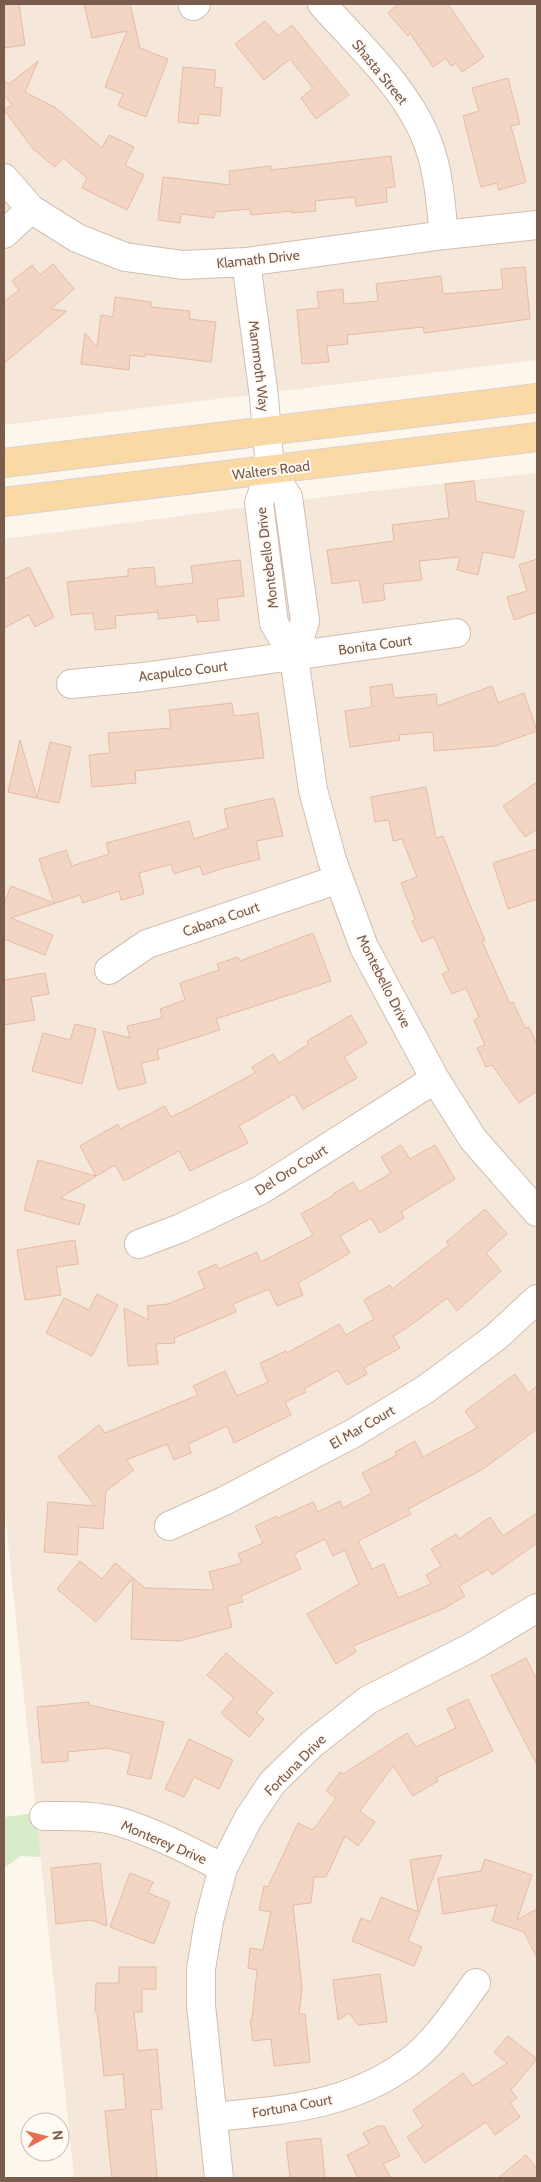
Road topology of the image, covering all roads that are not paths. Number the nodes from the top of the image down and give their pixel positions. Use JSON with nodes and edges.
{"nodes":[{"id":1,"x":322,"y":4,"type":"edge"},
{"id":2,"x":4,"y":178,"type":"edge"},
{"id":3,"x":31,"y":209,"type":"junction"},
{"id":4,"x":537,"y":224,"type":"edge"},
{"id":5,"x":4,"y":234,"type":"edge"},
{"id":6,"x":444,"y":235,"type":"junction"},
{"id":7,"x":246,"y":262,"type":"junction"},
{"id":8,"x":537,"y":398,"type":"edge"},
{"id":9,"x":267,"y":431,"type":"junction"},
{"id":10,"x":537,"y":437,"type":"edge"},
{"id":11,"x":4,"y":463,"type":"edge"},
{"id":12,"x":270,"y":470,"type":"junction"},
{"id":13,"x":4,"y":502,"type":"edge"},
{"id":14,"x":456,"y":633,"type":"dead end"},
{"id":15,"x":294,"y":657,"type":"junction"},
{"id":16,"x":71,"y":684,"type":"dead end"},
{"id":17,"x":339,"y":880,"type":"junction"},
{"id":18,"x":109,"y":970,"type":"dead end"},
{"id":19,"x":435,"y":1079,"type":"junction"},
{"id":20,"x":537,"y":1212,"type":"edge"},
{"id":21,"x":139,"y":1244,"type":"dead end"},
{"id":22,"x":537,"y":1299,"type":"edge"},
{"id":23,"x":169,"y":1526,"type":"dead end"},
{"id":24,"x":537,"y":1608,"type":"edge"},
{"id":25,"x":44,"y":1816,"type":"dead end"},
{"id":26,"x":223,"y":1868,"type":"junction"},
{"id":27,"x":476,"y":1983,"type":"dead end"},
{"id":28,"x":213,"y":2117,"type":"junction"},
{"id":29,"x":219,"y":2178,"type":"edge"}],
"edges":[{"from":1,"to":6,"type":"street","name":"Shasta Street"},
{"from":2,"to":3,"type":"street","name":"Klamath Drive"},
{"from":3,"to":5,"type":"street"},
{"from":3,"to":7,"type":"street","name":"Klamath Drive"},
{"from":4,"to":6,"type":"street","name":"Klamath Drive"},
{"from":6,"to":7,"type":"street","name":"Klamath Drive"},
{"from":7,"to":9,"type":"street","name":"Mammoth Way"},
{"from":8,"to":9,"type":"main road"},
{"from":9,"to":11,"type":"main road"},
{"from":9,"to":12,"type":"street","name":"Mammoth Way"},
{"from":10,"to":12,"type":"main road","name":"Walters Road"},
{"from":12,"to":13,"type":"main road","name":"Walters Road"},
{"from":12,"to":15,"type":"street","name":"Montebello Drive"},
{"from":14,"to":15,"type":"street","name":"Bonita Court"},
{"from":15,"to":16,"type":"street","name":"Acapulco Court"},
{"from":15,"to":17,"type":"street","name":"Montebello Drive"},
{"from":17,"to":18,"type":"street","name":"Cabana Court"},
{"from":17,"to":19,"type":"street","name":"Montebello Drive"},
{"from":19,"to":20,"type":"street","name":"Montebello Drive"},
{"from":19,"to":21,"type":"street","name":"Del Oro Court"},
{"from":22,"to":23,"type":"street","name":"El Mar Court"},
{"from":24,"to":26,"type":"street","name":"Fortuna Drive"},
{"from":25,"to":26,"type":"street","name":"Monterey Drive"},
{"from":26,"to":28,"type":"street","name":"Fortuna Drive"},
{"from":27,"to":28,"type":"street","name":"Fortuna Court"},
{"from":28,"to":29,"type":"street","name":"Fortuna Drive"}]}
